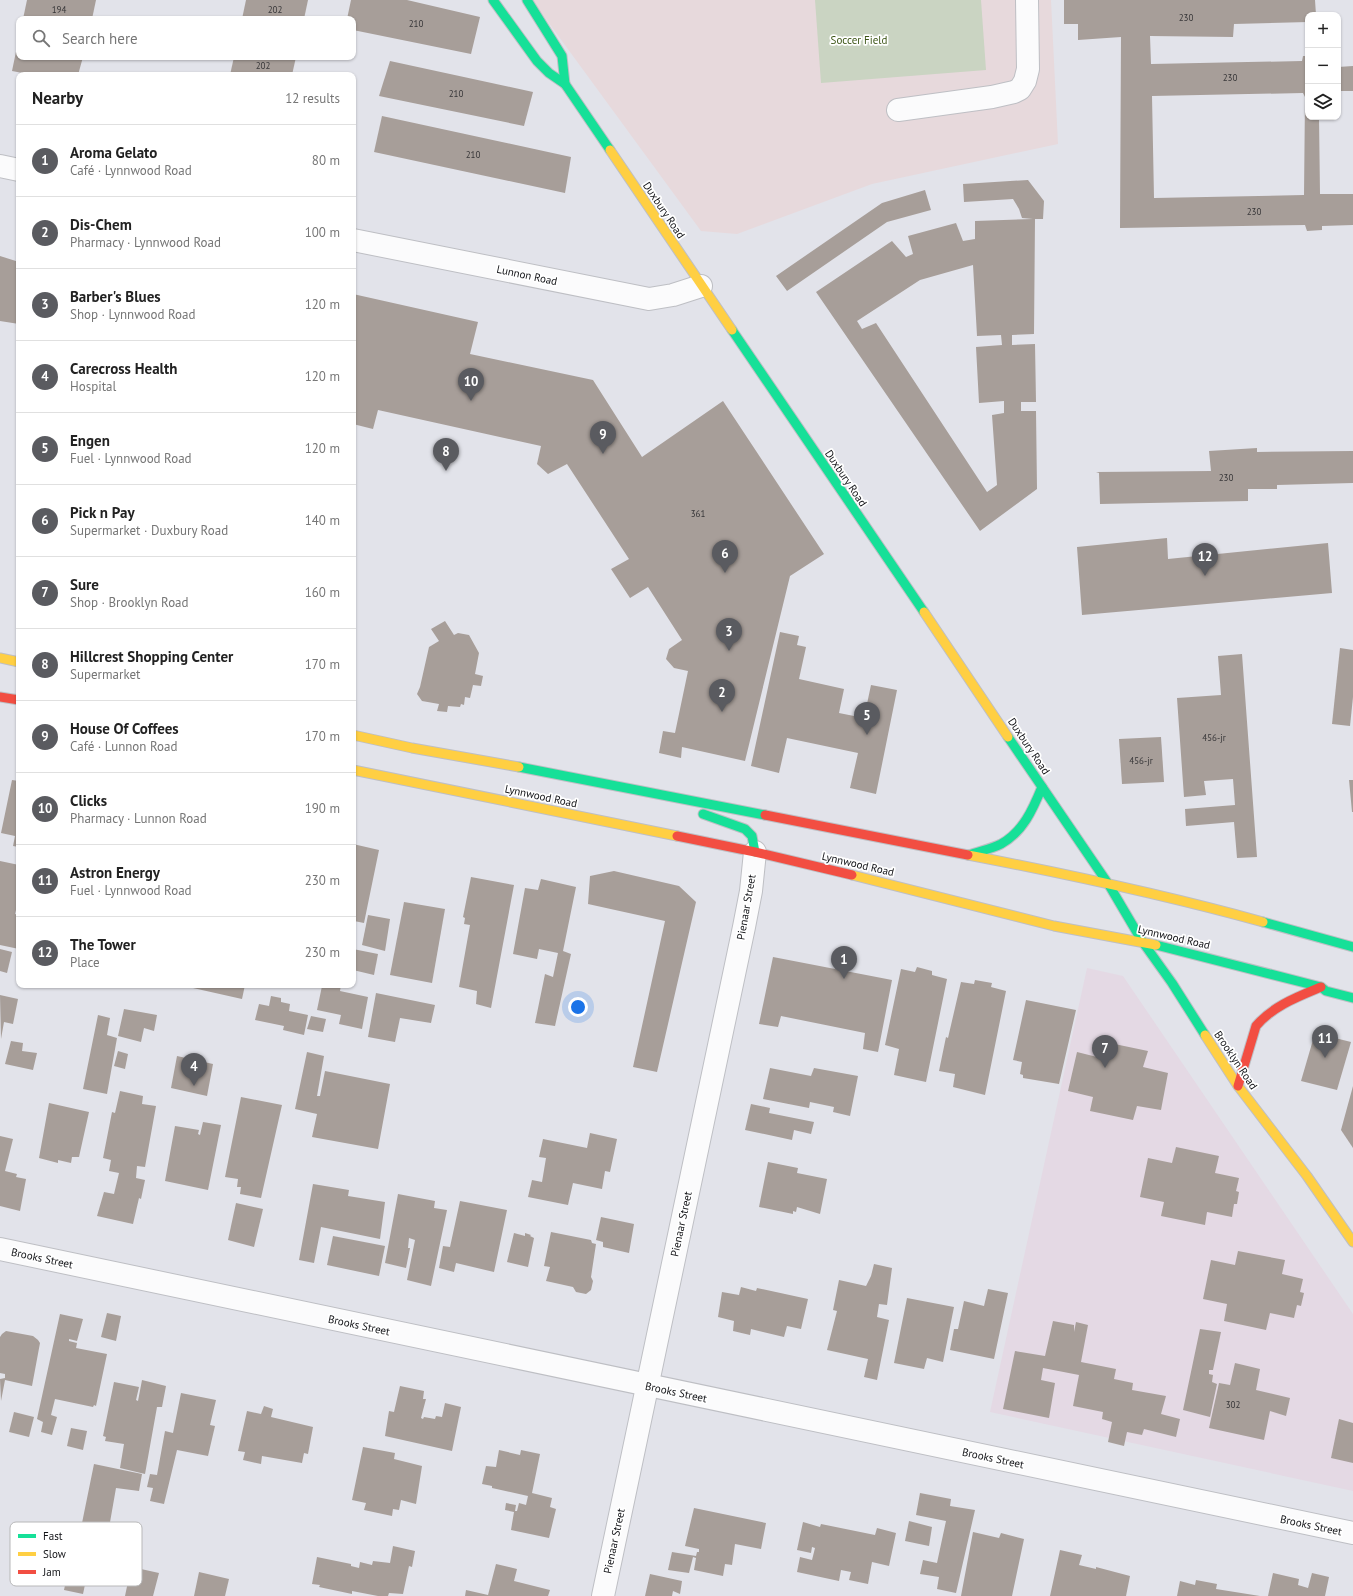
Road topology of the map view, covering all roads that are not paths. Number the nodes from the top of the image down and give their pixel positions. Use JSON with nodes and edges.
{"nodes":[{"id":1,"x":493,"y":0,"type":"edge"},
{"id":2,"x":526,"y":0,"type":"edge"},
{"id":3,"x":1027,"y":0,"type":"edge"},
{"id":4,"x":565,"y":84,"type":"junction"},
{"id":5,"x":898,"y":110,"type":"dead end"},
{"id":6,"x":0,"y":166,"type":"edge"},
{"id":7,"x":16,"y":169,"type":"edge"},
{"id":8,"x":356,"y":241,"type":"edge"},
{"id":9,"x":701,"y":286,"type":"junction"},
{"id":10,"x":0,"y":658,"type":"edge"},
{"id":11,"x":16,"y":661,"type":"edge"},
{"id":12,"x":0,"y":697,"type":"edge"},
{"id":13,"x":16,"y":700,"type":"edge"},
{"id":14,"x":356,"y":736,"type":"edge"},
{"id":15,"x":356,"y":771,"type":"edge"},
{"id":16,"x":1042,"y":787,"type":"junction"},
{"id":17,"x":691,"y":802,"type":"junction"},
{"id":18,"x":755,"y":852,"type":"junction"},
{"id":19,"x":968,"y":855,"type":"junction"},
{"id":20,"x":1109,"y":885,"type":"junction"},
{"id":21,"x":1142,"y":940,"type":"junction"},
{"id":22,"x":1353,"y":947,"type":"edge"},
{"id":23,"x":1321,"y":987,"type":"junction"},
{"id":24,"x":1353,"y":998,"type":"edge"},
{"id":25,"x":1238,"y":1086,"type":"junction"},
{"id":26,"x":1353,"y":1242,"type":"edge"},
{"id":27,"x":0,"y":1249,"type":"edge"},
{"id":28,"x":648,"y":1386,"type":"junction"},
{"id":29,"x":1353,"y":1534,"type":"edge"},
{"id":30,"x":603,"y":1596,"type":"edge"}],
"edges":[{"from":1,"to":4,"type":"main road","name":"Duxbury Road"},
{"from":2,"to":4,"type":"main road","name":"Duxbury Road"},
{"from":3,"to":5,"type":"street"},
{"from":4,"to":9,"type":"main road","name":"Duxbury Road"},
{"from":6,"to":7,"type":"street"},
{"from":8,"to":9,"type":"street","name":"Lunnon Road"},
{"from":9,"to":16,"type":"main road","name":"Duxbury Road"},
{"from":10,"to":11,"type":"main road"},
{"from":12,"to":13,"type":"main road"},
{"from":14,"to":17,"type":"main road"},
{"from":15,"to":18,"type":"main road","name":"Lynnwood Road"},
{"from":16,"to":19,"type":"main road"},
{"from":16,"to":20,"type":"main road","name":"Duxbury Road"},
{"from":17,"to":18,"type":"main road"},
{"from":17,"to":19,"type":"main road"},
{"from":18,"to":21,"type":"main road","name":"Lynnwood Road"},
{"from":18,"to":28,"type":"street","name":"Pienaar Street"},
{"from":19,"to":20,"type":"main road"},
{"from":20,"to":21,"type":"main road","name":"Brooklyn Road"},
{"from":20,"to":22,"type":"main road"},
{"from":21,"to":23,"type":"main road","name":"Lynnwood Road"},
{"from":21,"to":25,"type":"main road","name":"Brooklyn Road"},
{"from":23,"to":24,"type":"main road","name":"Lynnwood Road"},
{"from":23,"to":25,"type":"main road"},
{"from":25,"to":26,"type":"main road","name":"Brooklyn Road"},
{"from":27,"to":28,"type":"street","name":"Brooks Street"},
{"from":28,"to":29,"type":"street","name":"Brooks Street"},
{"from":28,"to":30,"type":"street","name":"Pienaar Street"}]}
